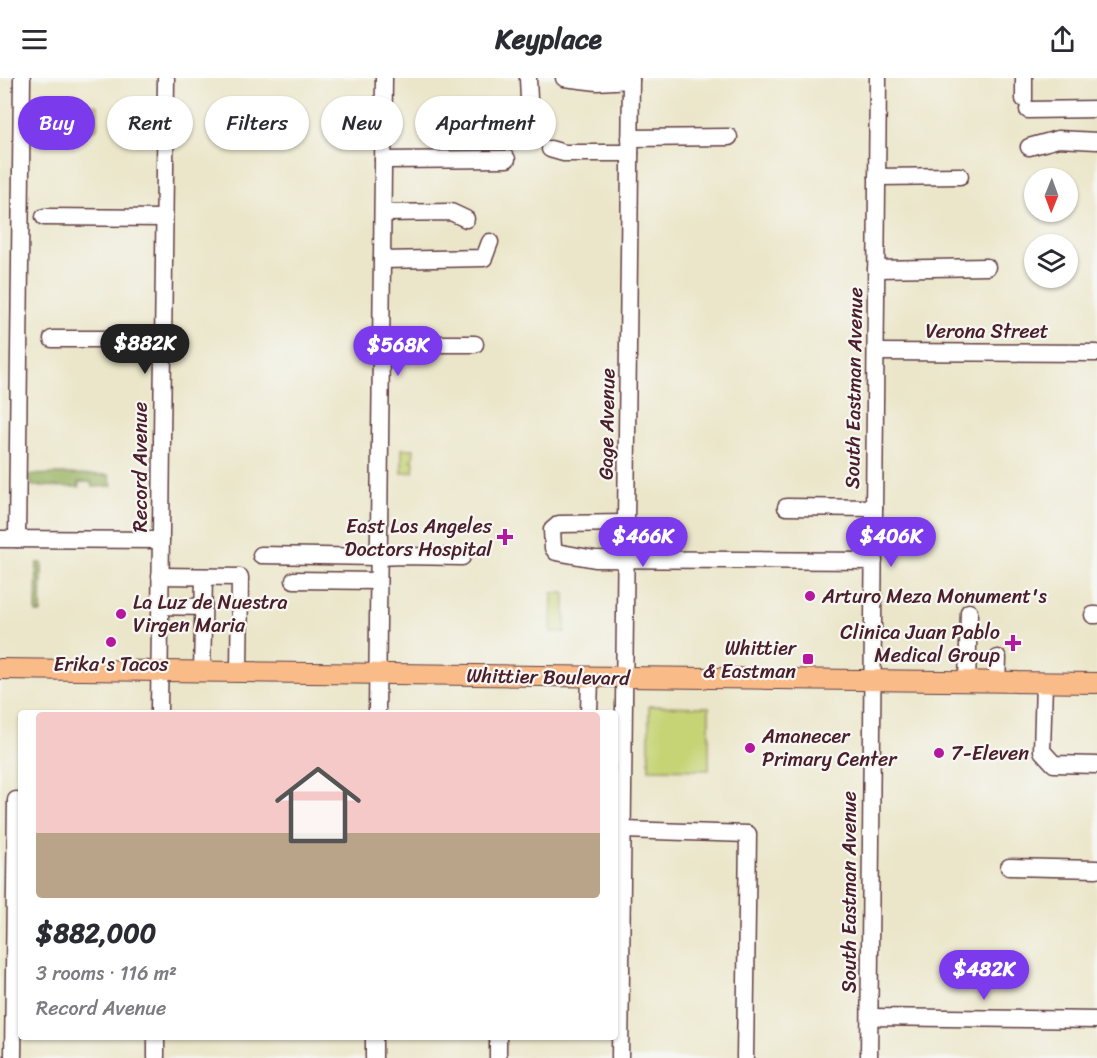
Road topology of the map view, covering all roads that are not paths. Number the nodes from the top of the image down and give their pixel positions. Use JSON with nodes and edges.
{"nodes":[{"id":1,"x":22,"y":78,"type":"edge"},
{"id":2,"x":166,"y":78,"type":"edge"},
{"id":3,"x":384,"y":78,"type":"edge"},
{"id":4,"x":528,"y":78,"type":"edge"},
{"id":5,"x":564,"y":78,"type":"edge"},
{"id":6,"x":878,"y":78,"type":"edge"},
{"id":7,"x":1024,"y":78,"type":"edge"},
{"id":8,"x":631,"y":79,"type":"edge"},
{"id":9,"x":529,"y":96,"type":"edge"},
{"id":10,"x":1097,"y":109,"type":"edge"},
{"id":11,"x":729,"y":137,"type":"dead end"},
{"id":12,"x":1097,"y":141,"type":"edge"},
{"id":13,"x":630,"y":145,"type":"junction"},
{"id":14,"x":1029,"y":147,"type":"dead end"},
{"id":15,"x":554,"y":150,"type":"edge"},
{"id":16,"x":507,"y":159,"type":"dead end"},
{"id":17,"x":383,"y":160,"type":"junction"},
{"id":18,"x":960,"y":176,"type":"dead end"},
{"id":19,"x":877,"y":177,"type":"junction"},
{"id":20,"x":383,"y":213,"type":"junction"},
{"id":21,"x":44,"y":217,"type":"dead end"},
{"id":22,"x":164,"y":218,"type":"junction"},
{"id":23,"x":466,"y":219,"type":"dead end"},
{"id":24,"x":490,"y":242,"type":"dead end"},
{"id":25,"x":382,"y":260,"type":"junction"},
{"id":26,"x":987,"y":267,"type":"dead end"},
{"id":27,"x":876,"y":269,"type":"junction"},
{"id":28,"x":52,"y":339,"type":"dead end"},
{"id":29,"x":162,"y":339,"type":"junction"},
{"id":30,"x":381,"y":344,"type":"junction"},
{"id":31,"x":475,"y":344,"type":"dead end"},
{"id":32,"x":876,"y":352,"type":"junction"},
{"id":33,"x":1097,"y":353,"type":"edge"},
{"id":34,"x":786,"y":507,"type":"dead end"},
{"id":35,"x":874,"y":508,"type":"junction"},
{"id":36,"x":627,"y":523,"type":"junction"},
{"id":37,"x":8,"y":539,"type":"edge"},
{"id":38,"x":161,"y":540,"type":"junction"},
{"id":39,"x":261,"y":555,"type":"dead end"},
{"id":40,"x":462,"y":556,"type":"dead end"},
{"id":41,"x":379,"y":558,"type":"junction"},
{"id":42,"x":626,"y":558,"type":"junction"},
{"id":43,"x":874,"y":561,"type":"junction"},
{"id":44,"x":160,"y":576,"type":"junction"},
{"id":45,"x":204,"y":577,"type":"junction"},
{"id":46,"x":294,"y":580,"type":"dead end"},
{"id":47,"x":378,"y":581,"type":"junction"},
{"id":48,"x":160,"y":606,"type":"junction"},
{"id":49,"x":203,"y":607,"type":"junction"},
{"id":50,"x":969,"y":612,"type":"dead end"},
{"id":51,"x":998,"y":658,"type":"dead end"},
{"id":52,"x":0,"y":669,"type":"edge"},
{"id":53,"x":160,"y":672,"type":"junction"},
{"id":54,"x":202,"y":672,"type":"junction"},
{"id":55,"x":239,"y":673,"type":"junction"},
{"id":56,"x":377,"y":675,"type":"junction"},
{"id":57,"x":591,"y":677,"type":"junction"},
{"id":58,"x":625,"y":677,"type":"junction"},
{"id":59,"x":872,"y":681,"type":"junction"},
{"id":60,"x":967,"y":682,"type":"junction"},
{"id":61,"x":997,"y":682,"type":"junction"},
{"id":62,"x":1044,"y":683,"type":"junction"},
{"id":63,"x":1097,"y":683,"type":"edge"},
{"id":64,"x":159,"y":710,"type":"edge"},
{"id":65,"x":377,"y":710,"type":"edge"},
{"id":66,"x":589,"y":710,"type":"edge"},
{"id":67,"x":1097,"y":765,"type":"edge"},
{"id":68,"x":619,"y":771,"type":"edge"},
{"id":69,"x":619,"y":798,"type":"edge"},
{"id":70,"x":12,"y":800,"type":"edge"},
{"id":71,"x":623,"y":830,"type":"junction"},
{"id":72,"x":1009,"y":867,"type":"dead end"},
{"id":73,"x":1097,"y":869,"type":"edge"},
{"id":74,"x":870,"y":1017,"type":"junction"},
{"id":75,"x":1097,"y":1020,"type":"edge"},
{"id":76,"x":156,"y":1040,"type":"edge"},
{"id":77,"x":374,"y":1040,"type":"edge"},
{"id":78,"x":498,"y":1040,"type":"edge"},
{"id":79,"x":13,"y":1058,"type":"edge"},
{"id":80,"x":156,"y":1058,"type":"edge"},
{"id":81,"x":374,"y":1058,"type":"edge"},
{"id":82,"x":498,"y":1058,"type":"edge"},
{"id":83,"x":620,"y":1058,"type":"edge"},
{"id":84,"x":745,"y":1058,"type":"edge"},
{"id":85,"x":869,"y":1058,"type":"edge"}],
"edges":[{"from":1,"to":37,"type":"street"},
{"from":2,"to":22,"type":"street","name":"Record Avenue"},
{"from":3,"to":17,"type":"street"},
{"from":4,"to":9,"type":"street"},
{"from":5,"to":8,"type":"street"},
{"from":6,"to":19,"type":"street","name":"South Eastman Avenue"},
{"from":7,"to":10,"type":"street"},
{"from":8,"to":13,"type":"street","name":"Gage Avenue"},
{"from":11,"to":13,"type":"street"},
{"from":12,"to":14,"type":"street"},
{"from":13,"to":15,"type":"street"},
{"from":13,"to":36,"type":"street","name":"Gage Avenue"},
{"from":16,"to":17,"type":"street"},
{"from":17,"to":20,"type":"street"},
{"from":18,"to":19,"type":"street"},
{"from":19,"to":27,"type":"street","name":"South Eastman Avenue"},
{"from":20,"to":23,"type":"street"},
{"from":20,"to":25,"type":"street"},
{"from":21,"to":22,"type":"street"},
{"from":22,"to":29,"type":"street","name":"Record Avenue"},
{"from":24,"to":25,"type":"street"},
{"from":25,"to":30,"type":"street"},
{"from":26,"to":27,"type":"street"},
{"from":27,"to":32,"type":"street","name":"South Eastman Avenue"},
{"from":28,"to":29,"type":"street"},
{"from":29,"to":38,"type":"street","name":"Record Avenue"},
{"from":30,"to":31,"type":"street"},
{"from":30,"to":41,"type":"street"},
{"from":32,"to":33,"type":"street","name":"Verona Street"},
{"from":32,"to":35,"type":"street","name":"South Eastman Avenue"},
{"from":34,"to":35,"type":"street"},
{"from":35,"to":43,"type":"street","name":"South Eastman Avenue"},
{"from":36,"to":42,"type":"street","name":"Gage Avenue"},
{"from":36,"to":42,"type":"street"},
{"from":37,"to":38,"type":"street"},
{"from":38,"to":44,"type":"street","name":"Record Avenue"},
{"from":39,"to":41,"type":"street"},
{"from":40,"to":41,"type":"street"},
{"from":41,"to":47,"type":"street"},
{"from":42,"to":43,"type":"street"},
{"from":42,"to":58,"type":"street","name":"Gage Avenue"},
{"from":43,"to":59,"type":"street","name":"South Eastman Avenue"},
{"from":44,"to":45,"type":"street"},
{"from":44,"to":48,"type":"street","name":"Record Avenue"},
{"from":45,"to":49,"type":"street"},
{"from":45,"to":55,"type":"street"},
{"from":46,"to":47,"type":"street"},
{"from":47,"to":56,"type":"street"},
{"from":48,"to":49,"type":"street"},
{"from":48,"to":53,"type":"street","name":"Record Avenue"},
{"from":49,"to":54,"type":"street"},
{"from":50,"to":60,"type":"street"},
{"from":51,"to":61,"type":"street"},
{"from":52,"to":53,"type":"main road","name":"Whittier Boulevard"},
{"from":53,"to":54,"type":"main road","name":"Whittier Boulevard"},
{"from":53,"to":64,"type":"street","name":"Record Avenue"},
{"from":54,"to":55,"type":"main road","name":"Whittier Boulevard"},
{"from":55,"to":56,"type":"main road","name":"Whittier Boulevard"},
{"from":56,"to":57,"type":"main road","name":"Whittier Boulevard"},
{"from":56,"to":65,"type":"street"},
{"from":57,"to":58,"type":"main road","name":"Whittier Boulevard"},
{"from":57,"to":66,"type":"street"},
{"from":58,"to":59,"type":"main road","name":"Whittier Boulevard"},
{"from":58,"to":68,"type":"street","name":"Gage Avenue"},
{"from":59,"to":60,"type":"main road","name":"Whittier Boulevard"},
{"from":59,"to":74,"type":"street","name":"South Eastman Avenue"},
{"from":60,"to":61,"type":"main road","name":"Whittier Boulevard"},
{"from":61,"to":62,"type":"main road","name":"Whittier Boulevard"},
{"from":62,"to":63,"type":"main road","name":"Whittier Boulevard"},
{"from":62,"to":67,"type":"street"},
{"from":68,"to":69,"type":"street","name":"Gage Avenue"},
{"from":69,"to":71,"type":"street","name":"Gage Avenue"},
{"from":70,"to":79,"type":"street"},
{"from":71,"to":83,"type":"street","name":"Gage Avenue"},
{"from":71,"to":84,"type":"street"},
{"from":72,"to":73,"type":"street"},
{"from":74,"to":75,"type":"street"},
{"from":74,"to":85,"type":"street","name":"South Eastman Avenue"},
{"from":76,"to":80,"type":"street"},
{"from":77,"to":81,"type":"street"},
{"from":78,"to":82,"type":"street"}]}
